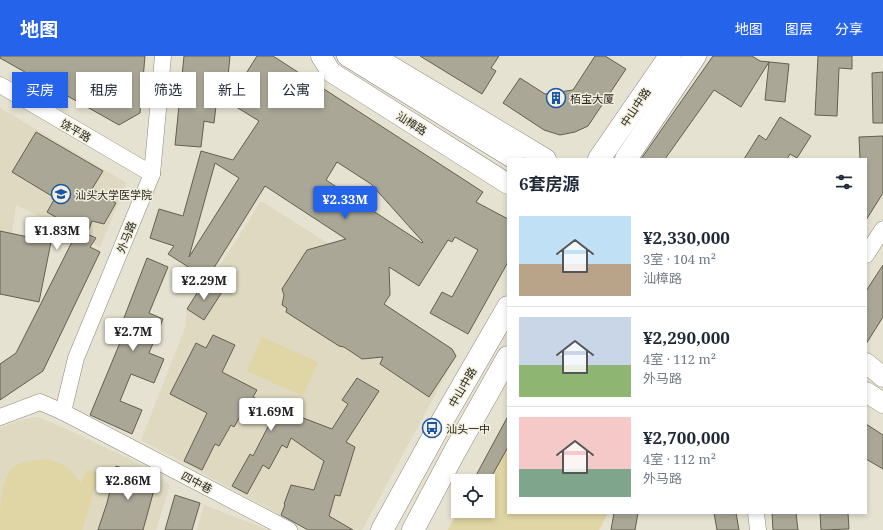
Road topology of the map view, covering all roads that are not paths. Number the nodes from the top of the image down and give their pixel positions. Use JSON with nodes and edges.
{"nodes":[{"id":1,"x":163,"y":56,"type":"edge"},
{"id":2,"x":374,"y":56,"type":"edge"},
{"id":3,"x":670,"y":56,"type":"edge"},
{"id":4,"x":696,"y":56,"type":"edge"},
{"id":5,"x":333,"y":57,"type":"edge"},
{"id":6,"x":0,"y":85,"type":"edge"},
{"id":7,"x":512,"y":158,"type":"edge"},
{"id":8,"x":544,"y":158,"type":"edge"},
{"id":9,"x":600,"y":158,"type":"edge"},
{"id":10,"x":627,"y":158,"type":"edge"},
{"id":11,"x":507,"y":166,"type":"edge"},
{"id":12,"x":152,"y":174,"type":"junction"},
{"id":13,"x":507,"y":183,"type":"edge"},
{"id":14,"x":883,"y":228,"type":"edge"},
{"id":15,"x":867,"y":254,"type":"edge"},
{"id":16,"x":507,"y":309,"type":"edge"},
{"id":17,"x":507,"y":359,"type":"edge"},
{"id":18,"x":867,"y":364,"type":"edge"},
{"id":19,"x":867,"y":377,"type":"edge"},
{"id":20,"x":883,"y":377,"type":"edge"},
{"id":21,"x":883,"y":386,"type":"edge"},
{"id":22,"x":867,"y":393,"type":"edge"},
{"id":23,"x":867,"y":401,"type":"edge"},
{"id":24,"x":883,"y":404,"type":"edge"},
{"id":25,"x":883,"y":409,"type":"edge"},
{"id":26,"x":63,"y":412,"type":"junction"},
{"id":27,"x":0,"y":417,"type":"edge"},
{"id":28,"x":756,"y":514,"type":"edge"},
{"id":29,"x":289,"y":530,"type":"edge"},
{"id":30,"x":382,"y":530,"type":"edge"},
{"id":31,"x":413,"y":530,"type":"edge"},
{"id":32,"x":758,"y":530,"type":"edge"}],
"edges":[{"from":1,"to":12,"type":"street","name":"外马路"},
{"from":2,"to":8,"type":"street"},
{"from":3,"to":9,"type":"main road","name":"中山中路"},
{"from":4,"to":10,"type":"main road","name":"中山中路"},
{"from":5,"to":7,"type":"street","name":"汕樟路"},
{"from":5,"to":11,"type":"street","name":"汕樟路"},
{"from":5,"to":13,"type":"street","name":"汕樟路"},
{"from":6,"to":12,"type":"street","name":"饶平路"},
{"from":12,"to":26,"type":"street","name":"外马路"},
{"from":14,"to":15,"type":"street"},
{"from":16,"to":30,"type":"main road","name":"中山中路"},
{"from":17,"to":31,"type":"main road"},
{"from":18,"to":20,"type":"street"},
{"from":19,"to":21,"type":"street"},
{"from":22,"to":24,"type":"street"},
{"from":23,"to":25,"type":"street"},
{"from":26,"to":27,"type":"street","name":"四中巷"},
{"from":26,"to":29,"type":"street","name":"四中巷"},
{"from":28,"to":32,"type":"street"}]}
